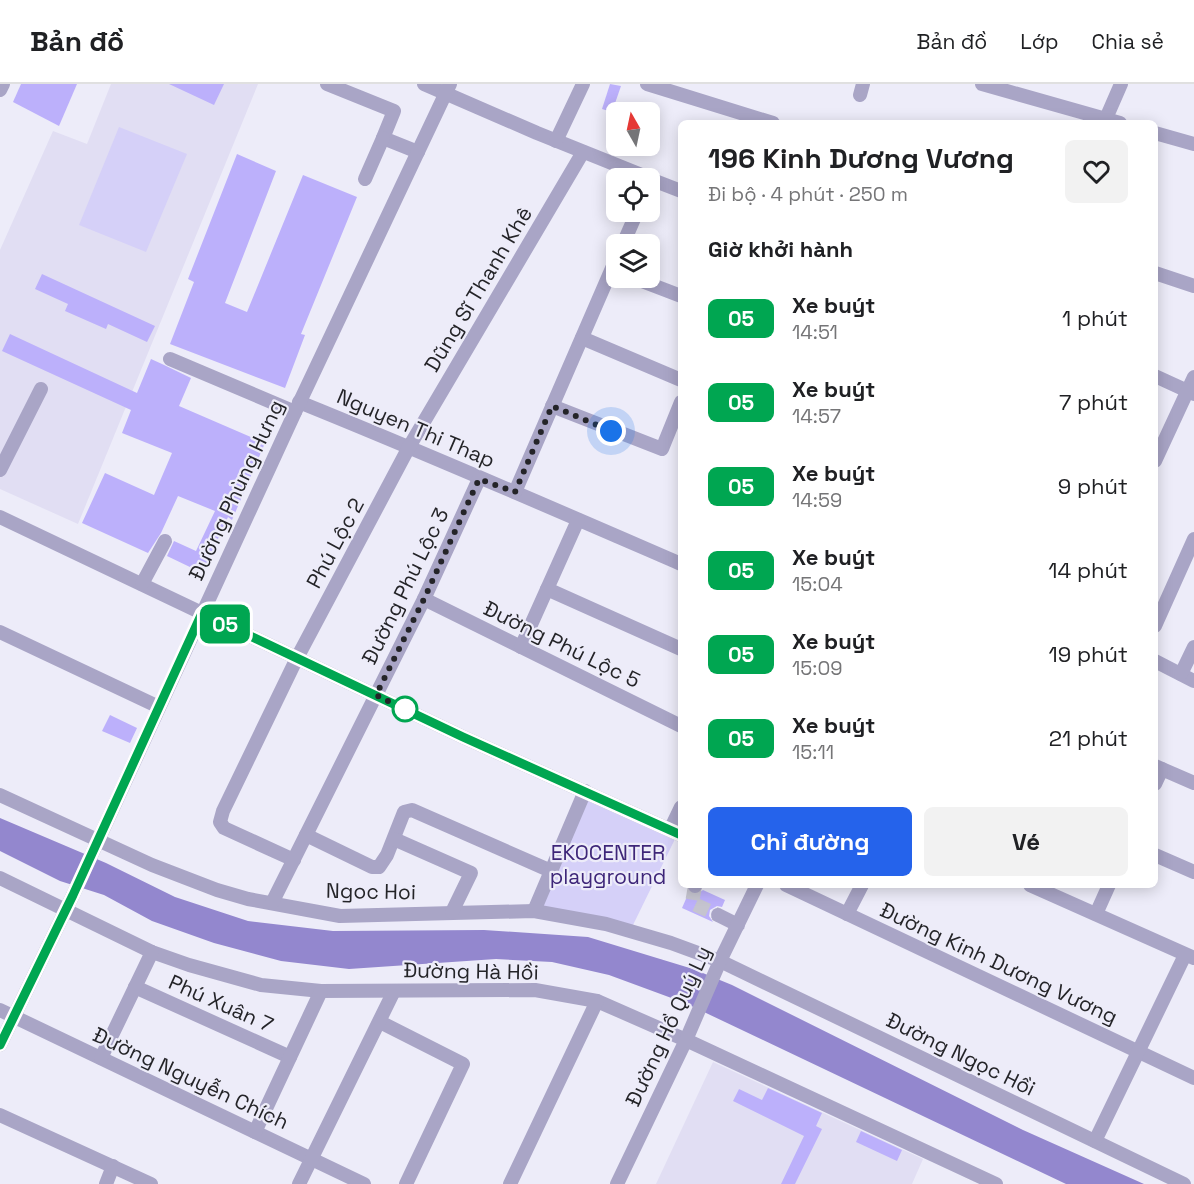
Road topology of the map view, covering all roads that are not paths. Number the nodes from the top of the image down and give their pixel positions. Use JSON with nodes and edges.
{"nodes":[{"id":1,"x":3,"y":84,"type":"edge"},
{"id":2,"x":327,"y":84,"type":"edge"},
{"id":3,"x":424,"y":84,"type":"edge"},
{"id":4,"x":583,"y":84,"type":"edge"},
{"id":5,"x":647,"y":84,"type":"edge"},
{"id":6,"x":981,"y":84,"type":"edge"},
{"id":7,"x":1121,"y":84,"type":"edge"},
{"id":8,"x":448,"y":89,"type":"edge"},
{"id":9,"x":0,"y":90,"type":"edge"},
{"id":10,"x":762,"y":120,"type":"edge"},
{"id":11,"x":1103,"y":120,"type":"edge"},
{"id":12,"x":1111,"y":120,"type":"edge"},
{"id":13,"x":1158,"y":134,"type":"edge"},
{"id":14,"x":383,"y":138,"type":"junction"},
{"id":15,"x":556,"y":141,"type":"junction"},
{"id":16,"x":1194,"y":144,"type":"edge"},
{"id":17,"x":418,"y":152,"type":"junction"},
{"id":18,"x":583,"y":152,"type":"junction"},
{"id":19,"x":621,"y":168,"type":"edge"},
{"id":20,"x":365,"y":179,"type":"dead end"},
{"id":21,"x":660,"y":184,"type":"edge"},
{"id":22,"x":678,"y":190,"type":"edge"},
{"id":23,"x":1158,"y":274,"type":"edge"},
{"id":24,"x":606,"y":286,"type":"edge"},
{"id":25,"x":1194,"y":286,"type":"edge"},
{"id":26,"x":660,"y":288,"type":"edge"},
{"id":27,"x":678,"y":295,"type":"edge"},
{"id":28,"x":582,"y":338,"type":"junction"},
{"id":29,"x":170,"y":359,"type":"dead end"},
{"id":30,"x":1158,"y":377,"type":"edge"},
{"id":31,"x":678,"y":379,"type":"edge"},
{"id":32,"x":1192,"y":387,"type":"edge"},
{"id":33,"x":41,"y":388,"type":"dead end"},
{"id":34,"x":552,"y":406,"type":"junction"},
{"id":35,"x":297,"y":407,"type":"junction"},
{"id":36,"x":678,"y":409,"type":"edge"},
{"id":37,"x":409,"y":447,"type":"junction"},
{"id":38,"x":1158,"y":455,"type":"edge"},
{"id":39,"x":0,"y":470,"type":"edge"},
{"id":40,"x":479,"y":479,"type":"junction"},
{"id":41,"x":515,"y":492,"type":"junction"},
{"id":42,"x":0,"y":517,"type":"edge"},
{"id":43,"x":578,"y":520,"type":"junction"},
{"id":44,"x":1194,"y":539,"type":"edge"},
{"id":45,"x":165,"y":541,"type":"dead end"},
{"id":46,"x":678,"y":563,"type":"edge"},
{"id":47,"x":142,"y":584,"type":"junction"},
{"id":48,"x":547,"y":589,"type":"junction"},
{"id":49,"x":424,"y":599,"type":"junction"},
{"id":50,"x":202,"y":613,"type":"junction"},
{"id":51,"x":1158,"y":619,"type":"edge"},
{"id":52,"x":0,"y":632,"type":"edge"},
{"id":53,"x":521,"y":647,"type":"junction"},
{"id":54,"x":1194,"y":647,"type":"edge"},
{"id":55,"x":678,"y":648,"type":"edge"},
{"id":56,"x":297,"y":658,"type":"junction"},
{"id":57,"x":1158,"y":663,"type":"edge"},
{"id":58,"x":1188,"y":678,"type":"edge"},
{"id":59,"x":376,"y":695,"type":"junction"},
{"id":60,"x":159,"y":707,"type":"junction"},
{"id":61,"x":678,"y":725,"type":"edge"},
{"id":62,"x":1159,"y":768,"type":"edge"},
{"id":63,"x":1194,"y":783,"type":"edge"},
{"id":64,"x":585,"y":791,"type":"junction"},
{"id":65,"x":0,"y":795,"type":"edge"},
{"id":66,"x":676,"y":832,"type":"edge"},
{"id":67,"x":306,"y":835,"type":"junction"},
{"id":68,"x":394,"y":839,"type":"junction"},
{"id":69,"x":95,"y":847,"type":"junction"},
{"id":70,"x":1158,"y":856,"type":"edge"},
{"id":71,"x":294,"y":860,"type":"junction"},
{"id":72,"x":551,"y":871,"type":"junction"},
{"id":73,"x":1194,"y":872,"type":"edge"},
{"id":74,"x":0,"y":878,"type":"edge"},
{"id":75,"x":756,"y":888,"type":"edge"},
{"id":76,"x":792,"y":888,"type":"edge"},
{"id":77,"x":860,"y":888,"type":"edge"},
{"id":78,"x":1037,"y":888,"type":"edge"},
{"id":79,"x":1108,"y":888,"type":"edge"},
{"id":80,"x":272,"y":903,"type":"junction"},
{"id":81,"x":66,"y":910,"type":"junction"},
{"id":82,"x":534,"y":911,"type":"junction"},
{"id":83,"x":452,"y":912,"type":"junction"},
{"id":84,"x":847,"y":914,"type":"junction"},
{"id":85,"x":1096,"y":914,"type":"junction"},
{"id":86,"x":717,"y":915,"type":"tunnel mouth"},
{"id":87,"x":738,"y":925,"type":"junction"},
{"id":88,"x":152,"y":952,"type":"junction"},
{"id":89,"x":1189,"y":957,"type":"edge"},
{"id":90,"x":718,"y":967,"type":"junction"},
{"id":91,"x":135,"y":987,"type":"junction"},
{"id":92,"x":321,"y":991,"type":"junction"},
{"id":93,"x":394,"y":991,"type":"junction"},
{"id":94,"x":597,"y":1001,"type":"junction"},
{"id":95,"x":0,"y":1010,"type":"edge"},
{"id":96,"x":14,"y":1017,"type":"junction"},
{"id":97,"x":380,"y":1022,"type":"junction"},
{"id":98,"x":686,"y":1040,"type":"junction"},
{"id":99,"x":0,"y":1045,"type":"edge"},
{"id":100,"x":1139,"y":1052,"type":"junction"},
{"id":101,"x":290,"y":1057,"type":"junction"},
{"id":102,"x":101,"y":1058,"type":"junction"},
{"id":103,"x":1194,"y":1078,"type":"edge"},
{"id":104,"x":0,"y":1115,"type":"edge"},
{"id":105,"x":255,"y":1132,"type":"junction"},
{"id":106,"x":1095,"y":1141,"type":"junction"},
{"id":107,"x":312,"y":1159,"type":"junction"},
{"id":108,"x":113,"y":1166,"type":"junction"},
{"id":109,"x":976,"y":1180,"type":"edge"},
{"id":110,"x":106,"y":1184,"type":"edge"},
{"id":111,"x":151,"y":1184,"type":"edge"},
{"id":112,"x":299,"y":1184,"type":"edge"},
{"id":113,"x":364,"y":1184,"type":"edge"},
{"id":114,"x":406,"y":1184,"type":"edge"},
{"id":115,"x":510,"y":1184,"type":"edge"},
{"id":116,"x":617,"y":1184,"type":"edge"},
{"id":117,"x":996,"y":1184,"type":"edge"},
{"id":118,"x":1184,"y":1184,"type":"edge"}],
"edges":[{"from":1,"to":9,"type":"street"},
{"from":2,"to":14,"type":"street"},
{"from":3,"to":8,"type":"street"},
{"from":4,"to":15,"type":"street"},
{"from":5,"to":10,"type":"street"},
{"from":6,"to":11,"type":"street"},
{"from":7,"to":12,"type":"street"},
{"from":8,"to":15,"type":"street"},
{"from":8,"to":17,"type":"street","name":"Đường Phùng Hưng"},
{"from":13,"to":16,"type":"street"},
{"from":14,"to":17,"type":"street"},
{"from":14,"to":20,"type":"street"},
{"from":15,"to":18,"type":"street"},
{"from":17,"to":35,"type":"street","name":"Đường Phùng Hưng"},
{"from":18,"to":19,"type":"street"},
{"from":18,"to":37,"type":"street","name":"Dũng Sĩ Thanh Khê"},
{"from":21,"to":22,"type":"street"},
{"from":23,"to":25,"type":"street"},
{"from":24,"to":28,"type":"street"},
{"from":26,"to":27,"type":"street"},
{"from":28,"to":31,"type":"street"},
{"from":28,"to":34,"type":"street"},
{"from":29,"to":35,"type":"street","name":"Nguyen Thi Thap"},
{"from":30,"to":32,"type":"street"},
{"from":32,"to":38,"type":"street"},
{"from":33,"to":39,"type":"street"},
{"from":34,"to":36,"type":"street"},
{"from":34,"to":41,"type":"street"},
{"from":35,"to":37,"type":"street","name":"Nguyen Thi Thap"},
{"from":35,"to":50,"type":"street","name":"Đường Phùng Hưng"},
{"from":37,"to":40,"type":"street","name":"Nguyen Thi Thap"},
{"from":37,"to":56,"type":"street","name":"Phú Lộc 2"},
{"from":40,"to":41,"type":"street","name":"Nguyen Thi Thap"},
{"from":40,"to":49,"type":"street","name":"Đường Phú Lộc 3"},
{"from":41,"to":43,"type":"street","name":"Nguyen Thi Thap"},
{"from":42,"to":47,"type":"street"},
{"from":43,"to":46,"type":"street","name":"Nguyen Thi Thap"},
{"from":43,"to":48,"type":"street"},
{"from":44,"to":51,"type":"street"},
{"from":45,"to":47,"type":"street"},
{"from":47,"to":50,"type":"street"},
{"from":48,"to":53,"type":"street"},
{"from":48,"to":55,"type":"street"},
{"from":49,"to":53,"type":"street","name":"Đường Phú Lộc 5"},
{"from":49,"to":59,"type":"street","name":"Đường Phú Lộc 3"},
{"from":50,"to":56,"type":"street"},
{"from":50,"to":60,"type":"street","name":"Đường Phùng Hưng"},
{"from":52,"to":60,"type":"street"},
{"from":53,"to":61,"type":"street","name":"Đường Phú Lộc 5"},
{"from":54,"to":58,"type":"street"},
{"from":56,"to":59,"type":"street"},
{"from":56,"to":71,"type":"street","name":"Phú Lộc 2"},
{"from":57,"to":58,"type":"street"},
{"from":59,"to":64,"type":"street"},
{"from":59,"to":67,"type":"street","name":"Đường Phú Lộc 3"},
{"from":60,"to":69,"type":"street","name":"Đường Phùng Hưng"},
{"from":62,"to":63,"type":"street"},
{"from":64,"to":66,"type":"street"},
{"from":64,"to":72,"type":"street"},
{"from":65,"to":69,"type":"street","name":"Ngoc Hoi"},
{"from":67,"to":68,"type":"street"},
{"from":67,"to":71,"type":"street","name":"Đường Phú Lộc 3"},
{"from":68,"to":72,"type":"street"},
{"from":68,"to":83,"type":"street"},
{"from":69,"to":80,"type":"street","name":"Ngoc Hoi"},
{"from":69,"to":81,"type":"street","name":"Đường Phùng Hưng"},
{"from":70,"to":73,"type":"street"},
{"from":71,"to":80,"type":"street","name":"Đường Phú Lộc 3"},
{"from":72,"to":82,"type":"street"},
{"from":74,"to":81,"type":"street","name":"Đường Hà Hồi"},
{"from":75,"to":87,"type":"street","name":"Đường Hồ Quý Ly"},
{"from":76,"to":84,"type":"street","name":"Đường Kinh Dương Vương"},
{"from":77,"to":84,"type":"street"},
{"from":78,"to":85,"type":"street"},
{"from":79,"to":85,"type":"street"},
{"from":80,"to":83,"type":"street","name":"Ngoc Hoi"},
{"from":81,"to":88,"type":"street","name":"Đường Hà Hồi"},
{"from":81,"to":96,"type":"street","name":"Đường Phùng Hưng"},
{"from":82,"to":83,"type":"street","name":"Ngoc Hoi"},
{"from":82,"to":90,"type":"street","name":"Ngoc Hoi"},
{"from":84,"to":100,"type":"street","name":"Đường Kinh Dương Vương"},
{"from":85,"to":89,"type":"street"},
{"from":86,"to":87,"type":"street"},
{"from":87,"to":90,"type":"street","name":"Đường Hồ Quý Ly"},
{"from":88,"to":91,"type":"street"},
{"from":88,"to":92,"type":"street","name":"Đường Hà Hồi"},
{"from":89,"to":100,"type":"street"},
{"from":90,"to":98,"type":"street","name":"Đường Hồ Quý Ly"},
{"from":90,"to":106,"type":"street","name":"Đường Ngọc Hồi"},
{"from":91,"to":101,"type":"street","name":"Phú Xuân 7"},
{"from":91,"to":102,"type":"street"},
{"from":92,"to":93,"type":"street","name":"Đường Hà Hồi"},
{"from":92,"to":101,"type":"street"},
{"from":93,"to":94,"type":"street","name":"Đường Hà Hồi"},
{"from":93,"to":97,"type":"street"},
{"from":94,"to":98,"type":"street","name":"Đường Hà Hồi"},
{"from":94,"to":115,"type":"street"},
{"from":95,"to":96,"type":"street","name":"Đường Nguyễn Chích"},
{"from":96,"to":99,"type":"street","name":"Đường Phùng Hưng"},
{"from":96,"to":102,"type":"street","name":"Đường Nguyễn Chích"},
{"from":97,"to":107,"type":"street"},
{"from":97,"to":114,"type":"street"},
{"from":98,"to":109,"type":"street","name":"Đường Hà Hồi"},
{"from":98,"to":116,"type":"street","name":"Đường Hồ Quý Ly"},
{"from":100,"to":103,"type":"street","name":"Đường Kinh Dương Vương"},
{"from":100,"to":106,"type":"street"},
{"from":101,"to":105,"type":"street"},
{"from":102,"to":105,"type":"street","name":"Đường Nguyễn Chích"},
{"from":104,"to":108,"type":"street"},
{"from":105,"to":107,"type":"street","name":"Đường Nguyễn Chích"},
{"from":106,"to":118,"type":"street","name":"Đường Ngọc Hồi"},
{"from":107,"to":112,"type":"street"},
{"from":107,"to":113,"type":"street","name":"Đường Nguyễn Chích"},
{"from":108,"to":110,"type":"street"},
{"from":108,"to":111,"type":"street"},
{"from":109,"to":117,"type":"street","name":"Đường Hà Hồi"}]}
